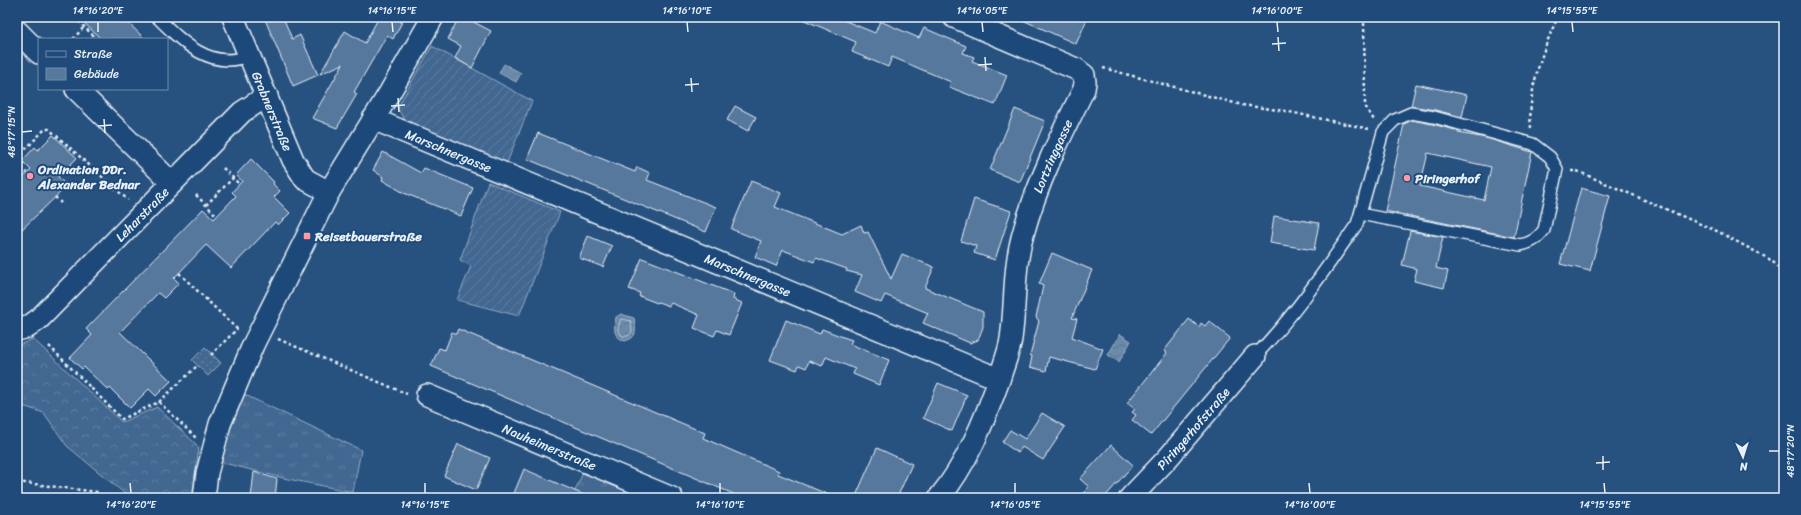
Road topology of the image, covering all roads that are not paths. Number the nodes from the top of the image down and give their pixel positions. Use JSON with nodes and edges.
{"nodes":[{"id":1,"x":157,"y":17,"type":"edge"},
{"id":2,"x":233,"y":17,"type":"edge"},
{"id":3,"x":433,"y":17,"type":"edge"},
{"id":4,"x":954,"y":17,"type":"edge"},
{"id":5,"x":17,"y":31,"type":"edge"},
{"id":6,"x":38,"y":52,"type":"edge"},
{"id":7,"x":250,"y":55,"type":"junction"},
{"id":8,"x":77,"y":90,"type":"edge"},
{"id":9,"x":267,"y":96,"type":"junction"},
{"id":10,"x":373,"y":119,"type":"junction"},
{"id":11,"x":172,"y":183,"type":"junction"},
{"id":12,"x":329,"y":192,"type":"junction"},
{"id":13,"x":1360,"y":214,"type":"junction"},
{"id":14,"x":17,"y":330,"type":"edge"},
{"id":15,"x":1255,"y":356,"type":"joint"},
{"id":16,"x":999,"y":379,"type":"junction"},
{"id":17,"x":420,"y":396,"type":"road end"},
{"id":18,"x":204,"y":498,"type":"edge"},
{"id":19,"x":672,"y":498,"type":"edge"},
{"id":20,"x":939,"y":498,"type":"edge"},
{"id":21,"x":1130,"y":498,"type":"edge"}],
"edges":[{"from":1,"to":7,"type":"lane"},
{"from":2,"to":7,"type":"street","name":"Grabnerstraße"},
{"from":3,"to":10,"type":"street"},
{"from":4,"to":16,"type":"street","name":"Lortzinggasse"},
{"from":5,"to":6,"type":"street"},
{"from":7,"to":9,"type":"street","name":"Grabnerstraße"},
{"from":8,"to":11,"type":"street"},
{"from":9,"to":11,"type":"street","name":"Leharstraße"},
{"from":9,"to":12,"type":"street","name":"Grabnerstraße"},
{"from":10,"to":12,"type":"street"},
{"from":10,"to":16,"type":"street","name":"Marschnergasse"},
{"from":11,"to":14,"type":"street","name":"Leharstraße"},
{"from":12,"to":18,"type":"street"},
{"from":13,"to":13,"type":"lane"},
{"from":13,"to":15,"type":"lane"},
{"from":15,"to":21,"type":"street","name":"Piringerhofstraße"},
{"from":16,"to":20,"type":"street"},
{"from":17,"to":19,"type":"street","name":"Nauheimerstraße"}]}
